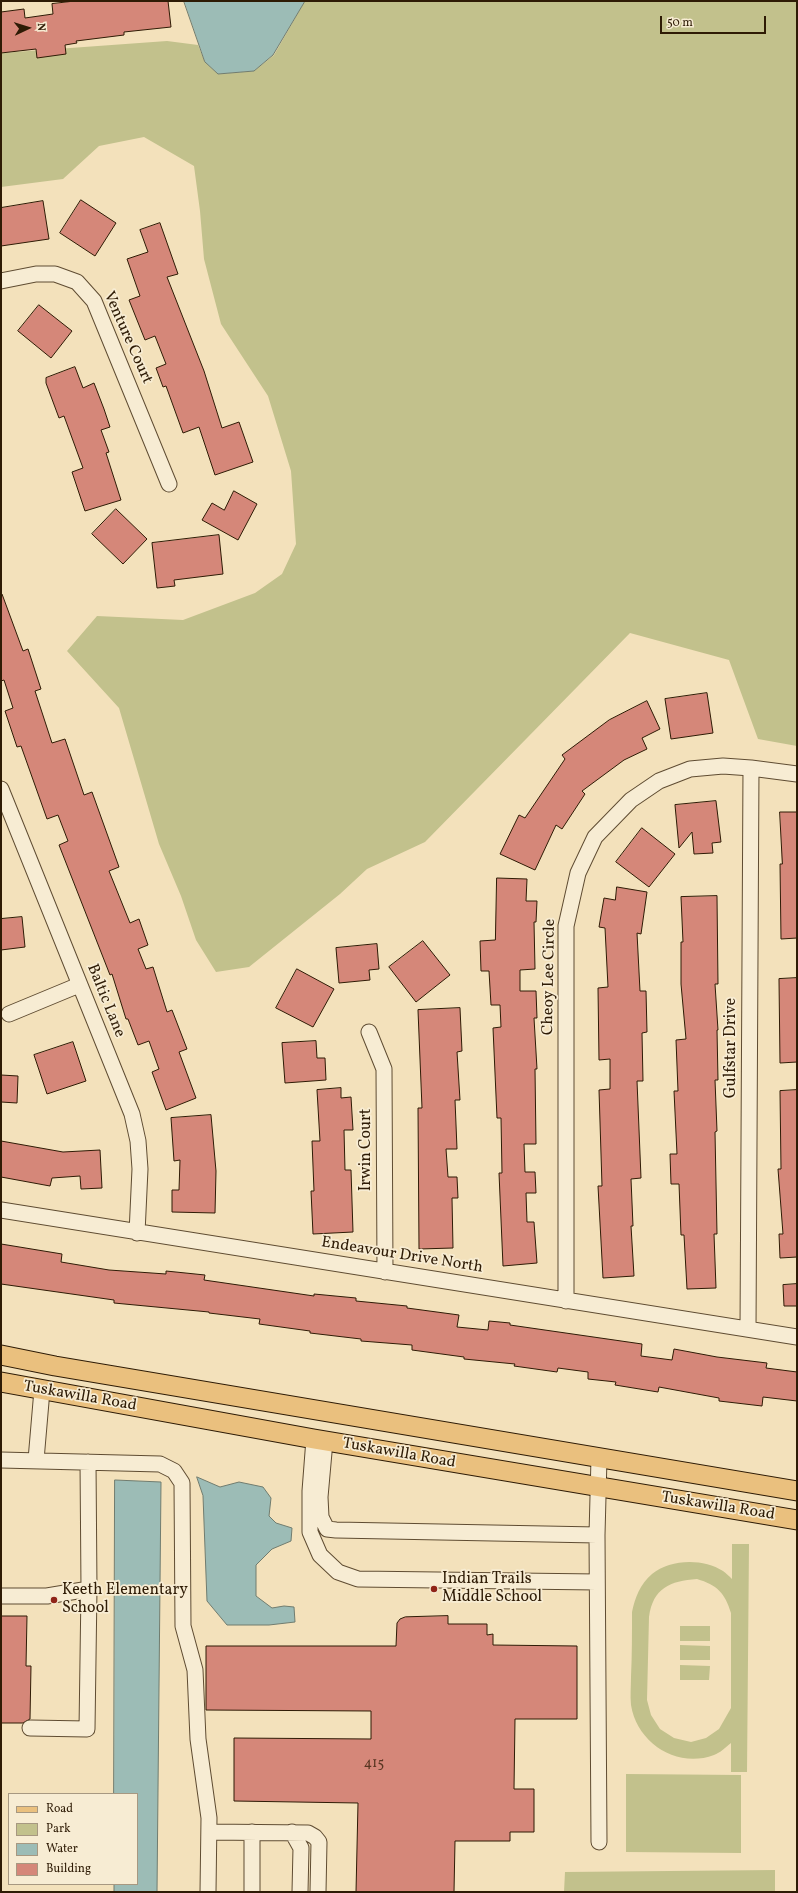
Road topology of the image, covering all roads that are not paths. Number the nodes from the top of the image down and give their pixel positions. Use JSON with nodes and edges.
{"nodes":[{"id":1,"x":1,"y":281,"type":"edge"},
{"id":2,"x":169,"y":484,"type":"dead end"},
{"id":3,"x":751,"y":768,"type":"junction"},
{"id":4,"x":797,"y":774,"type":"edge"},
{"id":5,"x":1,"y":789,"type":"edge"},
{"id":6,"x":79,"y":985,"type":"junction"},
{"id":7,"x":9,"y":1014,"type":"dead end"},
{"id":8,"x":368,"y":1032,"type":"dead end"},
{"id":9,"x":1,"y":1210,"type":"edge"},
{"id":10,"x":137,"y":1233,"type":"junction"},
{"id":11,"x":385,"y":1272,"type":"junction"},
{"id":12,"x":566,"y":1301,"type":"junction"},
{"id":13,"x":748,"y":1329,"type":"junction"},
{"id":14,"x":797,"y":1337,"type":"edge"},
{"id":15,"x":1,"y":1354,"type":"edge"},
{"id":16,"x":44,"y":1364,"type":"junction"},
{"id":17,"x":1,"y":1382,"type":"edge"},
{"id":18,"x":42,"y":1390,"type":"junction"},
{"id":19,"x":319,"y":1440,"type":"junction"},
{"id":20,"x":599,"y":1458,"type":"junction"},
{"id":21,"x":1,"y":1460,"type":"edge"},
{"id":22,"x":36,"y":1460,"type":"junction"},
{"id":23,"x":88,"y":1462,"type":"junction"},
{"id":24,"x":598,"y":1488,"type":"junction"},
{"id":25,"x":797,"y":1491,"type":"edge"},
{"id":26,"x":797,"y":1520,"type":"edge"},
{"id":27,"x":597,"y":1534,"type":"junction"},
{"id":28,"x":597,"y":1582,"type":"junction"},
{"id":29,"x":89,"y":1589,"type":"junction"},
{"id":30,"x":1,"y":1596,"type":"edge"},
{"id":31,"x":30,"y":1728,"type":"dead end"},
{"id":32,"x":209,"y":1832,"type":"junction"},
{"id":33,"x":252,"y":1832,"type":"junction"},
{"id":34,"x":292,"y":1832,"type":"junction"},
{"id":35,"x":599,"y":1842,"type":"dead end"},
{"id":36,"x":208,"y":1892,"type":"edge"},
{"id":37,"x":252,"y":1892,"type":"edge"},
{"id":38,"x":300,"y":1892,"type":"edge"},
{"id":39,"x":318,"y":1892,"type":"edge"}],
"edges":[{"from":1,"to":2,"type":"street","name":"Venture Court"},
{"from":3,"to":4,"type":"street","name":"Cheoy Lee Circle"},
{"from":3,"to":12,"type":"street","name":"Cheoy Lee Circle"},
{"from":3,"to":13,"type":"street","name":"Gulfstar Drive"},
{"from":5,"to":6,"type":"street","name":"Baltic Lane"},
{"from":6,"to":7,"type":"street"},
{"from":6,"to":10,"type":"street","name":"Baltic Lane"},
{"from":8,"to":11,"type":"street","name":"Irwin Court"},
{"from":9,"to":10,"type":"street","name":"Endeavour Drive North"},
{"from":10,"to":11,"type":"street","name":"Endeavour Drive North"},
{"from":11,"to":12,"type":"street","name":"Endeavour Drive North"},
{"from":12,"to":13,"type":"street","name":"Endeavour Drive North"},
{"from":13,"to":14,"type":"street","name":"Endeavour Drive North"},
{"from":15,"to":16,"type":"main road","name":"Tuskawilla Road"},
{"from":16,"to":18,"type":"main road"},
{"from":16,"to":20,"type":"main road","name":"Tuskawilla Road"},
{"from":17,"to":18,"type":"main road","name":"Tuskawilla Road"},
{"from":18,"to":19,"type":"main road","name":"Tuskawilla Road"},
{"from":18,"to":22,"type":"street"},
{"from":19,"to":24,"type":"main road","name":"Tuskawilla Road"},
{"from":19,"to":27,"type":"street"},
{"from":19,"to":28,"type":"street"},
{"from":20,"to":24,"type":"street"},
{"from":20,"to":25,"type":"main road","name":"Tuskawilla Road"},
{"from":21,"to":22,"type":"street"},
{"from":22,"to":23,"type":"street"},
{"from":23,"to":29,"type":"street"},
{"from":23,"to":32,"type":"street"},
{"from":24,"to":26,"type":"main road","name":"Tuskawilla Road"},
{"from":24,"to":27,"type":"street"},
{"from":27,"to":28,"type":"street"},
{"from":28,"to":35,"type":"street"},
{"from":29,"to":30,"type":"street"},
{"from":29,"to":31,"type":"street"},
{"from":32,"to":33,"type":"street"},
{"from":32,"to":36,"type":"street"},
{"from":33,"to":34,"type":"street"},
{"from":33,"to":37,"type":"street"},
{"from":34,"to":38,"type":"street"},
{"from":34,"to":39,"type":"street"}]}
